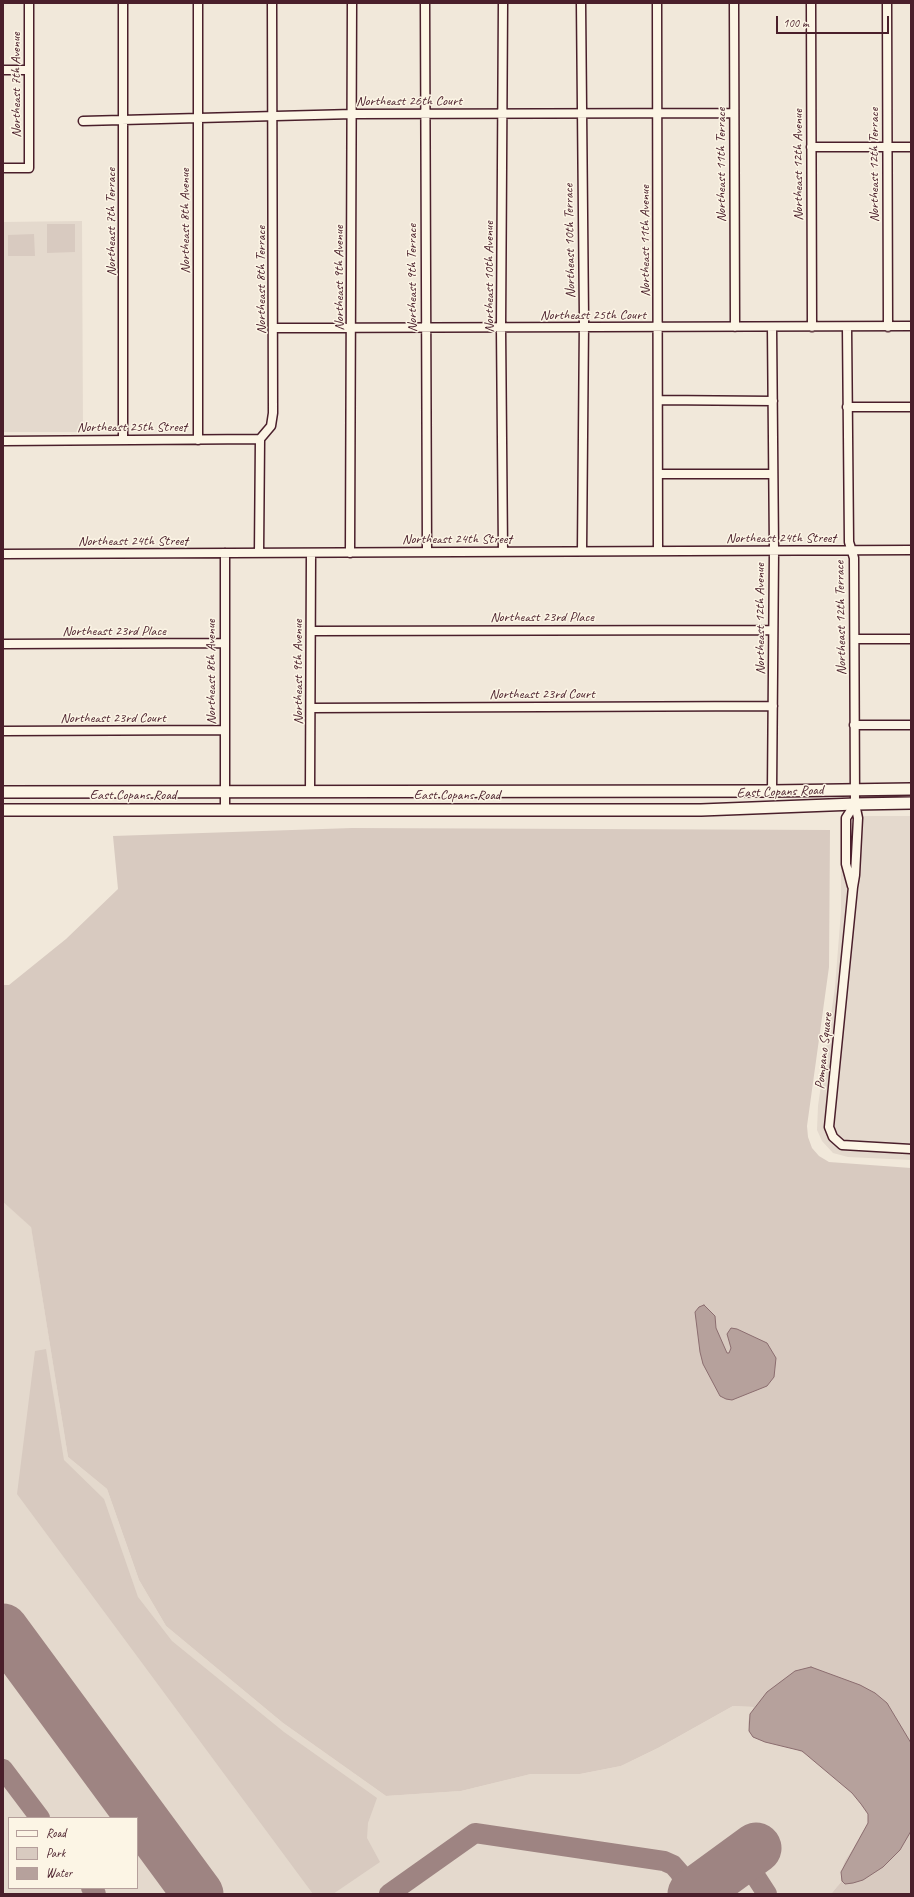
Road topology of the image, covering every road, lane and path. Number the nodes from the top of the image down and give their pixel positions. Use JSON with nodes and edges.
{"nodes":[{"id":1,"x":29,"y":3,"type":"edge"},
{"id":2,"x":123,"y":3,"type":"edge"},
{"id":3,"x":198,"y":3,"type":"edge"},
{"id":4,"x":272,"y":3,"type":"edge"},
{"id":5,"x":352,"y":3,"type":"edge"},
{"id":6,"x":425,"y":3,"type":"edge"},
{"id":7,"x":503,"y":3,"type":"edge"},
{"id":8,"x":581,"y":3,"type":"edge"},
{"id":9,"x":657,"y":3,"type":"edge"},
{"id":10,"x":734,"y":3,"type":"edge"},
{"id":11,"x":811,"y":3,"type":"edge"},
{"id":12,"x":887,"y":3,"type":"edge"},
{"id":13,"x":3,"y":70,"type":"edge"},
{"id":14,"x":29,"y":70,"type":"junction"},
{"id":15,"x":734,"y":112,"type":"junction"},
{"id":16,"x":658,"y":113,"type":"junction"},
{"id":17,"x":353,"y":114,"type":"junction"},
{"id":18,"x":424,"y":114,"type":"junction"},
{"id":19,"x":503,"y":114,"type":"junction"},
{"id":20,"x":581,"y":114,"type":"junction"},
{"id":21,"x":272,"y":116,"type":"junction"},
{"id":22,"x":198,"y":118,"type":"junction"},
{"id":23,"x":124,"y":120,"type":"junction"},
{"id":24,"x":83,"y":121,"type":"dead end"},
{"id":25,"x":811,"y":147,"type":"junction"},
{"id":26,"x":886,"y":147,"type":"junction"},
{"id":27,"x":911,"y":147,"type":"edge"},
{"id":28,"x":3,"y":168,"type":"edge"},
{"id":29,"x":888,"y":326,"type":"junction"},
{"id":30,"x":911,"y":326,"type":"edge"},
{"id":31,"x":812,"y":327,"type":"junction"},
{"id":32,"x":847,"y":327,"type":"junction"},
{"id":33,"x":274,"y":328,"type":"junction"},
{"id":34,"x":351,"y":328,"type":"junction"},
{"id":35,"x":426,"y":328,"type":"junction"},
{"id":36,"x":501,"y":328,"type":"junction"},
{"id":37,"x":584,"y":328,"type":"junction"},
{"id":38,"x":658,"y":328,"type":"junction"},
{"id":39,"x":735,"y":328,"type":"junction"},
{"id":40,"x":772,"y":328,"type":"junction"},
{"id":41,"x":658,"y":400,"type":"junction"},
{"id":42,"x":773,"y":401,"type":"junction"},
{"id":43,"x":911,"y":407,"type":"edge"},
{"id":44,"x":847,"y":408,"type":"junction"},
{"id":45,"x":260,"y":439,"type":"junction"},
{"id":46,"x":123,"y":440,"type":"junction"},
{"id":47,"x":198,"y":440,"type":"junction"},
{"id":48,"x":3,"y":441,"type":"edge"},
{"id":49,"x":658,"y":474,"type":"junction"},
{"id":50,"x":773,"y":474,"type":"junction"},
{"id":51,"x":853,"y":550,"type":"junction"},
{"id":52,"x":911,"y":550,"type":"edge"},
{"id":53,"x":658,"y":551,"type":"junction"},
{"id":54,"x":774,"y":551,"type":"junction"},
{"id":55,"x":427,"y":552,"type":"junction"},
{"id":56,"x":503,"y":552,"type":"junction"},
{"id":57,"x":582,"y":552,"type":"junction"},
{"id":58,"x":225,"y":553,"type":"junction"},
{"id":59,"x":259,"y":553,"type":"junction"},
{"id":60,"x":311,"y":553,"type":"junction"},
{"id":61,"x":350,"y":553,"type":"junction"},
{"id":62,"x":3,"y":554,"type":"edge"},
{"id":63,"x":773,"y":630,"type":"junction"},
{"id":64,"x":311,"y":631,"type":"junction"},
{"id":65,"x":911,"y":639,"type":"edge"},
{"id":66,"x":856,"y":640,"type":"junction"},
{"id":67,"x":224,"y":643,"type":"junction"},
{"id":68,"x":3,"y":644,"type":"edge"},
{"id":69,"x":773,"y":706,"type":"junction"},
{"id":70,"x":311,"y":708,"type":"junction"},
{"id":71,"x":854,"y":725,"type":"junction"},
{"id":72,"x":911,"y":725,"type":"edge"},
{"id":73,"x":224,"y":730,"type":"junction"},
{"id":74,"x":3,"y":731,"type":"edge"},
{"id":75,"x":855,"y":789,"type":"junction"},
{"id":76,"x":911,"y":789,"type":"edge"},
{"id":77,"x":224,"y":791,"type":"junction"},
{"id":78,"x":310,"y":791,"type":"junction"},
{"id":79,"x":772,"y":791,"type":"junction"},
{"id":80,"x":3,"y":792,"type":"edge"},
{"id":81,"x":855,"y":804,"type":"junction"},
{"id":82,"x":911,"y":804,"type":"edge"},
{"id":83,"x":3,"y":810,"type":"edge"},
{"id":84,"x":225,"y":810,"type":"junction"},
{"id":85,"x":911,"y":1149,"type":"edge"}],
"edges":[{"from":1,"to":14,"type":"street","name":"Northeast 7th Avenue"},
{"from":2,"to":23,"type":"street","name":"Northeast 7th Terrace"},
{"from":3,"to":22,"type":"street","name":"Northeast 8th Avenue"},
{"from":4,"to":21,"type":"street","name":"Northeast 8th Terrace"},
{"from":5,"to":17,"type":"street","name":"Northeast 9th Avenue"},
{"from":6,"to":18,"type":"street","name":"Northeast 9th Terrace"},
{"from":7,"to":19,"type":"street","name":"Northeast 10th Avenue"},
{"from":8,"to":20,"type":"street","name":"Northeast 10th Terrace"},
{"from":9,"to":16,"type":"street","name":"Northeast 11th Avenue"},
{"from":10,"to":15,"type":"street","name":"Northeast 11th Terrace"},
{"from":11,"to":25,"type":"street","name":"Northeast 12th Avenue"},
{"from":12,"to":26,"type":"street","name":"Northeast 12th Terrace"},
{"from":13,"to":14,"type":"street"},
{"from":14,"to":28,"type":"street","name":"Northeast 7th Avenue"},
{"from":15,"to":16,"type":"street","name":"Northeast 26th Court"},
{"from":15,"to":39,"type":"street","name":"Northeast 11th Terrace"},
{"from":16,"to":20,"type":"street","name":"Northeast 26th Court"},
{"from":16,"to":38,"type":"street","name":"Northeast 11th Avenue"},
{"from":17,"to":18,"type":"street","name":"Northeast 26th Court"},
{"from":17,"to":21,"type":"street","name":"Northeast 26th Court"},
{"from":17,"to":34,"type":"street","name":"Northeast 9th Avenue"},
{"from":18,"to":19,"type":"street","name":"Northeast 26th Court"},
{"from":18,"to":35,"type":"street","name":"Northeast 9th Terrace"},
{"from":19,"to":20,"type":"street","name":"Northeast 26th Court"},
{"from":19,"to":36,"type":"street","name":"Northeast 10th Avenue"},
{"from":20,"to":37,"type":"street","name":"Northeast 10th Terrace"},
{"from":21,"to":22,"type":"street","name":"Northeast 26th Court"},
{"from":21,"to":33,"type":"street","name":"Northeast 8th Terrace"},
{"from":22,"to":23,"type":"street","name":"Northeast 26th Court"},
{"from":22,"to":47,"type":"street","name":"Northeast 8th Avenue"},
{"from":23,"to":24,"type":"street","name":"Northeast 26th Court"},
{"from":23,"to":46,"type":"street","name":"Northeast 7th Terrace"},
{"from":25,"to":26,"type":"street"},
{"from":25,"to":31,"type":"street","name":"Northeast 12th Avenue"},
{"from":26,"to":27,"type":"street"},
{"from":26,"to":29,"type":"street","name":"Northeast 12th Terrace"},
{"from":29,"to":30,"type":"street","name":"Northeast 25th Court"},
{"from":29,"to":32,"type":"street","name":"Northeast 25th Court"},
{"from":31,"to":32,"type":"street","name":"Northeast 25th Court"},
{"from":31,"to":40,"type":"street","name":"Northeast 25th Court"},
{"from":32,"to":44,"type":"street","name":"Northeast 12th Terrace"},
{"from":33,"to":34,"type":"street","name":"Northeast 25th Court"},
{"from":33,"to":45,"type":"street","name":"Northeast 8th Terrace"},
{"from":34,"to":35,"type":"street","name":"Northeast 25th Court"},
{"from":34,"to":61,"type":"street","name":"Northeast 9th Avenue"},
{"from":35,"to":36,"type":"street","name":"Northeast 25th Court"},
{"from":35,"to":55,"type":"street","name":"Northeast 9th Terrace"},
{"from":36,"to":37,"type":"street","name":"Northeast 25th Court"},
{"from":36,"to":56,"type":"street","name":"Northeast 10th Avenue"},
{"from":37,"to":38,"type":"street","name":"Northeast 25th Court"},
{"from":37,"to":57,"type":"street","name":"Northeast 10th Terrace"},
{"from":38,"to":39,"type":"street","name":"Northeast 25th Court"},
{"from":38,"to":41,"type":"street","name":"Northeast 11th Avenue"},
{"from":39,"to":40,"type":"street","name":"Northeast 25th Court"},
{"from":40,"to":42,"type":"street","name":"Northeast 12th Avenue"},
{"from":41,"to":42,"type":"street"},
{"from":41,"to":49,"type":"street","name":"Northeast 11th Avenue"},
{"from":42,"to":50,"type":"street","name":"Northeast 12th Avenue"},
{"from":43,"to":44,"type":"street"},
{"from":44,"to":51,"type":"street","name":"Northeast 12th Terrace"},
{"from":45,"to":47,"type":"street","name":"Northeast 25th Street"},
{"from":45,"to":59,"type":"street"},
{"from":46,"to":47,"type":"street","name":"Northeast 25th Street"},
{"from":46,"to":48,"type":"street","name":"Northeast 25th Street"},
{"from":49,"to":50,"type":"street"},
{"from":49,"to":53,"type":"street","name":"Northeast 11th Avenue"},
{"from":50,"to":54,"type":"street","name":"Northeast 12th Avenue"},
{"from":51,"to":52,"type":"street","name":"Northeast 24th Street"},
{"from":51,"to":54,"type":"street","name":"Northeast 24th Street"},
{"from":51,"to":66,"type":"street","name":"Northeast 12th Terrace"},
{"from":53,"to":54,"type":"street","name":"Northeast 24th Street"},
{"from":53,"to":57,"type":"street","name":"Northeast 24th Street"},
{"from":54,"to":63,"type":"street","name":"Northeast 12th Avenue"},
{"from":55,"to":56,"type":"street","name":"Northeast 24th Street"},
{"from":55,"to":61,"type":"street","name":"Northeast 24th Street"},
{"from":56,"to":57,"type":"street","name":"Northeast 24th Street"},
{"from":58,"to":59,"type":"street","name":"Northeast 24th Street"},
{"from":58,"to":62,"type":"street","name":"Northeast 24th Street"},
{"from":58,"to":67,"type":"street","name":"Northeast 8th Avenue"},
{"from":59,"to":60,"type":"street","name":"Northeast 24th Street"},
{"from":60,"to":61,"type":"street","name":"Northeast 24th Street"},
{"from":60,"to":64,"type":"street","name":"Northeast 9th Avenue"},
{"from":63,"to":64,"type":"street","name":"Northeast 23rd Place"},
{"from":63,"to":69,"type":"street","name":"Northeast 12th Avenue"},
{"from":64,"to":70,"type":"street","name":"Northeast 9th Avenue"},
{"from":65,"to":66,"type":"street"},
{"from":66,"to":71,"type":"street","name":"Northeast 12th Terrace"},
{"from":67,"to":68,"type":"street","name":"Northeast 23rd Place"},
{"from":67,"to":73,"type":"street","name":"Northeast 8th Avenue"},
{"from":69,"to":70,"type":"street","name":"Northeast 23rd Court"},
{"from":69,"to":79,"type":"street","name":"Northeast 12th Avenue"},
{"from":70,"to":78,"type":"street","name":"Northeast 9th Avenue"},
{"from":71,"to":72,"type":"street"},
{"from":71,"to":75,"type":"street","name":"Northeast 12th Terrace"},
{"from":73,"to":74,"type":"street","name":"Northeast 23rd Court"},
{"from":73,"to":77,"type":"street","name":"Northeast 8th Avenue"},
{"from":75,"to":76,"type":"main road","name":"East Copans Road"},
{"from":75,"to":79,"type":"main road","name":"East Copans Road"},
{"from":75,"to":81,"type":"street","name":"Pompano Square"},
{"from":77,"to":78,"type":"main road","name":"East Copans Road"},
{"from":77,"to":80,"type":"main road","name":"East Copans Road"},
{"from":77,"to":84,"type":"street","name":"Northeast 8th Avenue"},
{"from":78,"to":79,"type":"main road","name":"East Copans Road"},
{"from":81,"to":82,"type":"main road","name":"East Copans Road"},
{"from":81,"to":84,"type":"main road","name":"East Copans Road"},
{"from":81,"to":85,"type":"street","name":"Pompano Square"},
{"from":83,"to":84,"type":"main road","name":"East Copans Road"}]}
